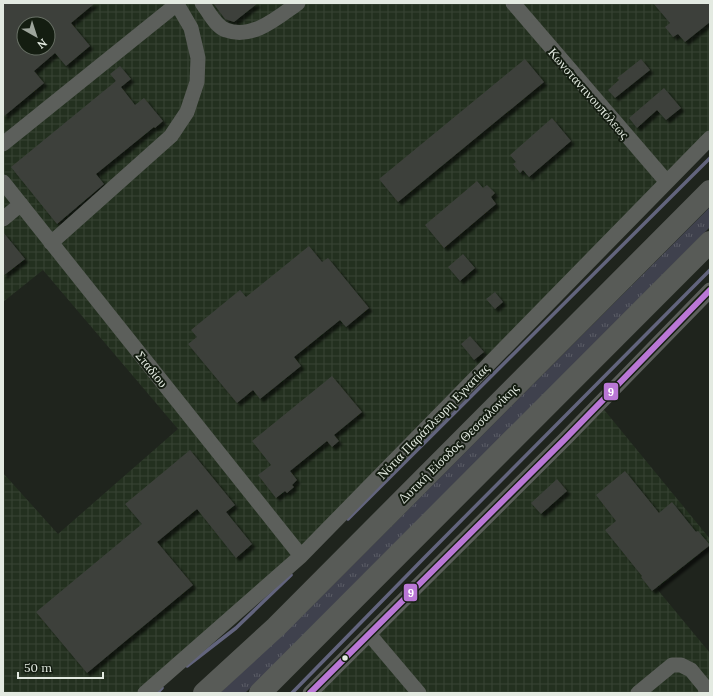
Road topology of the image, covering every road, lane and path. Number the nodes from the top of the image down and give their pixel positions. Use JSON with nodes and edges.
{"nodes":[{"id":1,"x":202,"y":3,"type":"edge"},
{"id":2,"x":298,"y":3,"type":"edge"},
{"id":3,"x":513,"y":3,"type":"edge"},
{"id":4,"x":710,"y":138,"type":"edge"},
{"id":5,"x":3,"y":144,"type":"edge"},
{"id":6,"x":666,"y":181,"type":"junction"},
{"id":7,"x":5,"y":190,"type":"edge"},
{"id":8,"x":710,"y":191,"type":"edge"},
{"id":9,"x":21,"y":204,"type":"junction"},
{"id":10,"x":3,"y":219,"type":"edge"},
{"id":11,"x":51,"y":242,"type":"junction"},
{"id":12,"x":710,"y":242,"type":"edge"},
{"id":13,"x":710,"y":290,"type":"edge"},
{"id":14,"x":301,"y":556,"type":"junction"},
{"id":15,"x":369,"y":634,"type":"junction"},
{"id":16,"x":145,"y":693,"type":"edge"},
{"id":17,"x":204,"y":693,"type":"edge"},
{"id":18,"x":260,"y":693,"type":"edge"},
{"id":19,"x":310,"y":693,"type":"edge"},
{"id":20,"x":419,"y":693,"type":"edge"},
{"id":21,"x":638,"y":693,"type":"edge"},
{"id":22,"x":706,"y":693,"type":"edge"}],
"edges":[{"from":1,"to":2,"type":"street"},
{"from":3,"to":6,"type":"street","name":"Κωνσταντινουπόλεως"},
{"from":4,"to":6,"type":"street","name":"Νότια Παράπλευρη Εγνατίας"},
{"from":5,"to":11,"type":"street"},
{"from":6,"to":14,"type":"street","name":"Νότια Παράπλευρη Εγνατίας"},
{"from":7,"to":9,"type":"street","name":"Σταδίου"},
{"from":8,"to":17,"type":"highway","name":"Δυτική Είσοδος Θεσσαλονίκης"},
{"from":9,"to":10,"type":"street"},
{"from":9,"to":11,"type":"street","name":"Σταδίου"},
{"from":11,"to":14,"type":"street","name":"Σταδίου"},
{"from":12,"to":18,"type":"highway"},
{"from":13,"to":15,"type":"street"},
{"from":14,"to":16,"type":"street","name":"Νότια Παράπλευρη Εγνατίας"},
{"from":15,"to":19,"type":"street"},
{"from":15,"to":20,"type":"street"},
{"from":21,"to":22,"type":"street"}]}
